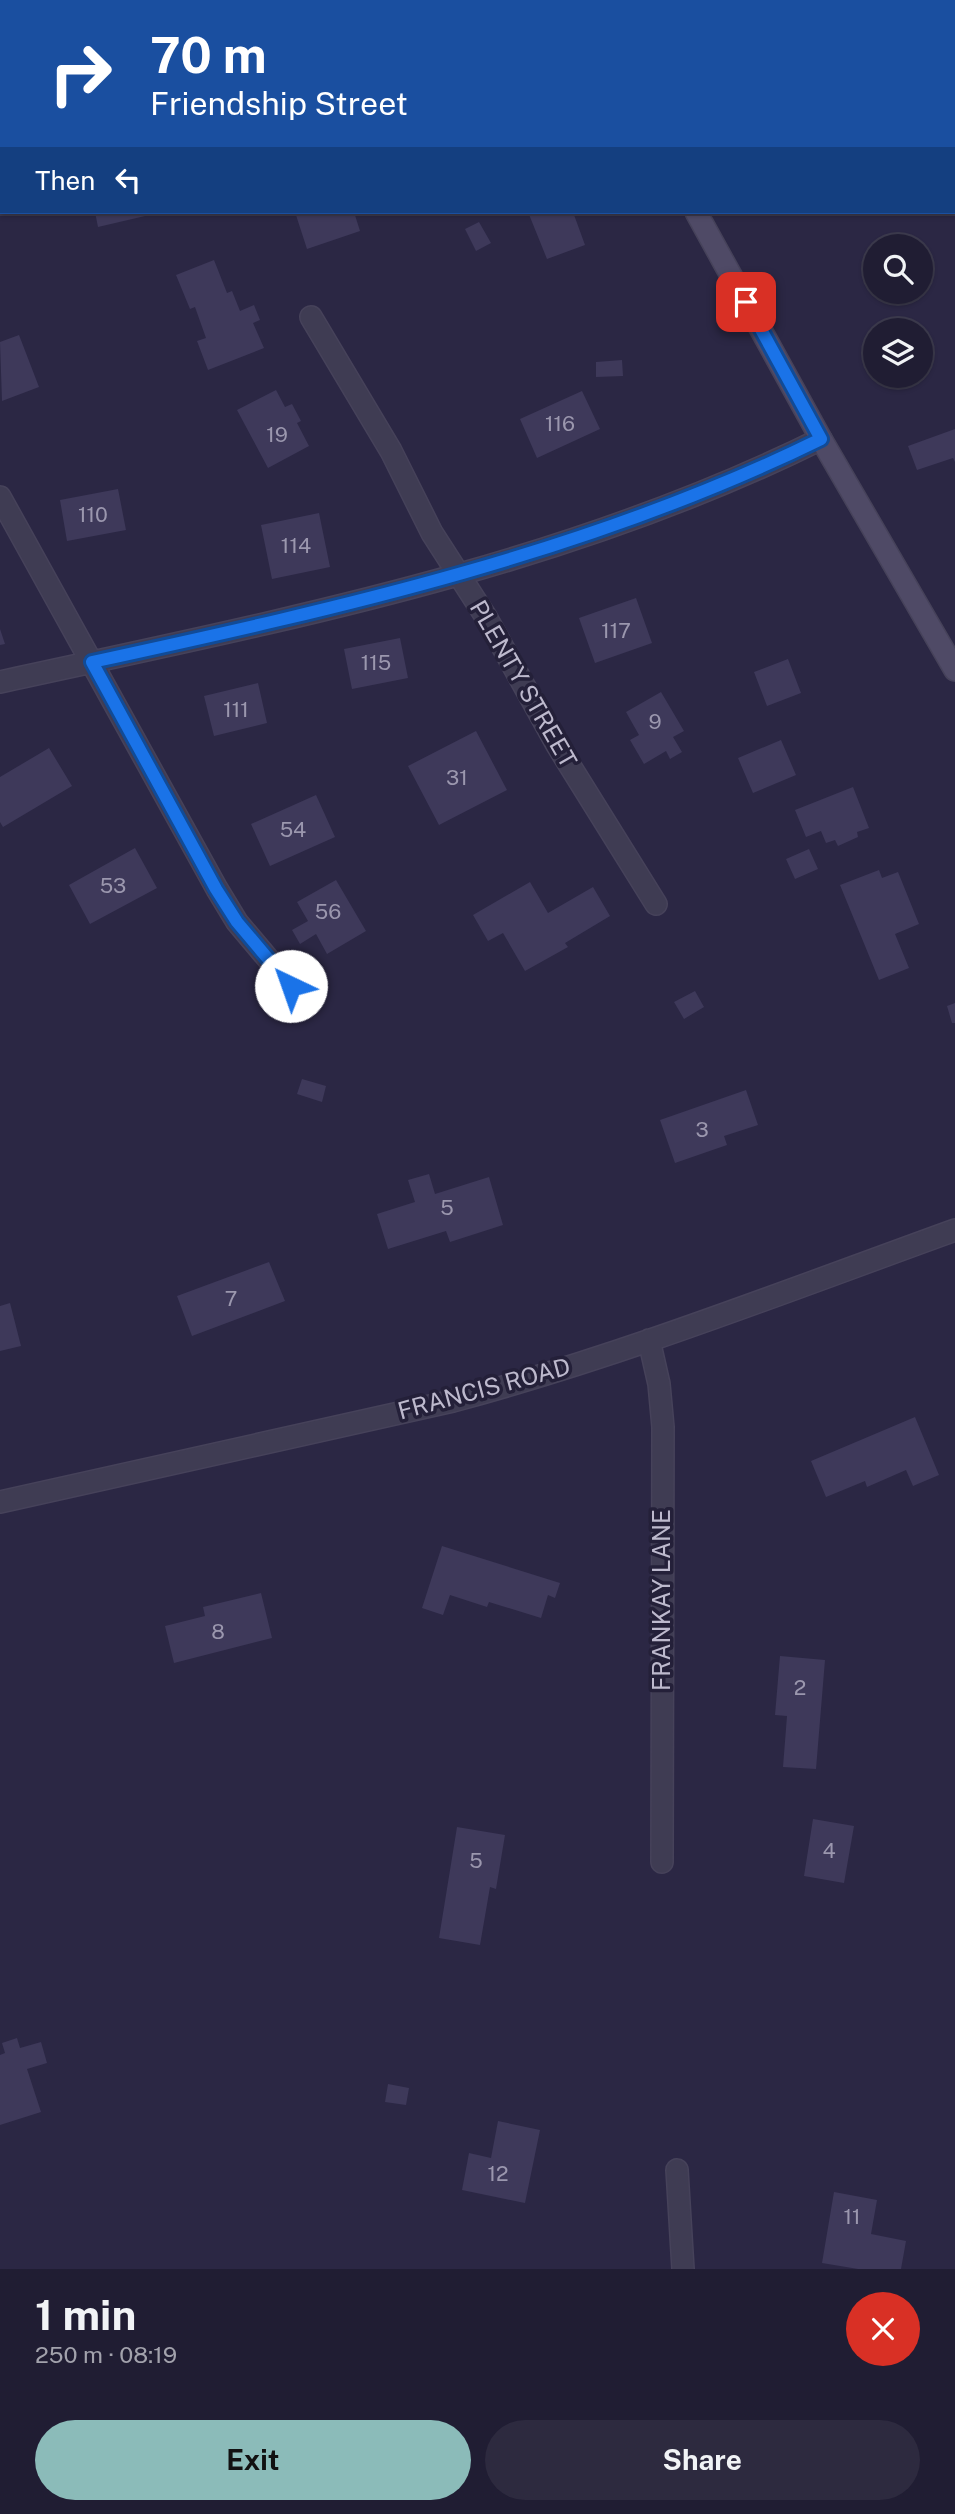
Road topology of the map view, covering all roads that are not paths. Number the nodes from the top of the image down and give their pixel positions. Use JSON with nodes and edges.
{"nodes":[{"id":1,"x":697,"y":214,"type":"edge"},
{"id":2,"x":311,"y":317,"type":"dead end"},
{"id":3,"x":821,"y":439,"type":"junction"},
{"id":4,"x":0,"y":497,"type":"edge"},
{"id":5,"x":460,"y":575,"type":"junction"},
{"id":6,"x":92,"y":662,"type":"junction"},
{"id":7,"x":955,"y":670,"type":"edge"},
{"id":8,"x":0,"y":682,"type":"edge"},
{"id":9,"x":656,"y":904,"type":"dead end"},
{"id":10,"x":291,"y":986,"type":"dead end"},
{"id":11,"x":955,"y":1230,"type":"edge"},
{"id":12,"x":649,"y":1340,"type":"junction"},
{"id":13,"x":0,"y":1502,"type":"edge"},
{"id":14,"x":662,"y":1862,"type":"dead end"},
{"id":15,"x":677,"y":2170,"type":"dead end"},
{"id":16,"x":683,"y":2269,"type":"edge"}],
"edges":[{"from":1,"to":3,"type":"main road"},
{"from":2,"to":5,"type":"street","name":"PLENTY STREET"},
{"from":3,"to":5,"type":"street"},
{"from":3,"to":7,"type":"main road"},
{"from":4,"to":6,"type":"street"},
{"from":5,"to":6,"type":"street"},
{"from":5,"to":9,"type":"street","name":"PLENTY STREET"},
{"from":6,"to":8,"type":"street"},
{"from":6,"to":10,"type":"street"},
{"from":11,"to":12,"type":"street","name":"FRANCIS ROAD"},
{"from":12,"to":13,"type":"street","name":"FRANCIS ROAD"},
{"from":12,"to":14,"type":"street","name":"FRANKAY LANE"},
{"from":15,"to":16,"type":"street"}]}
